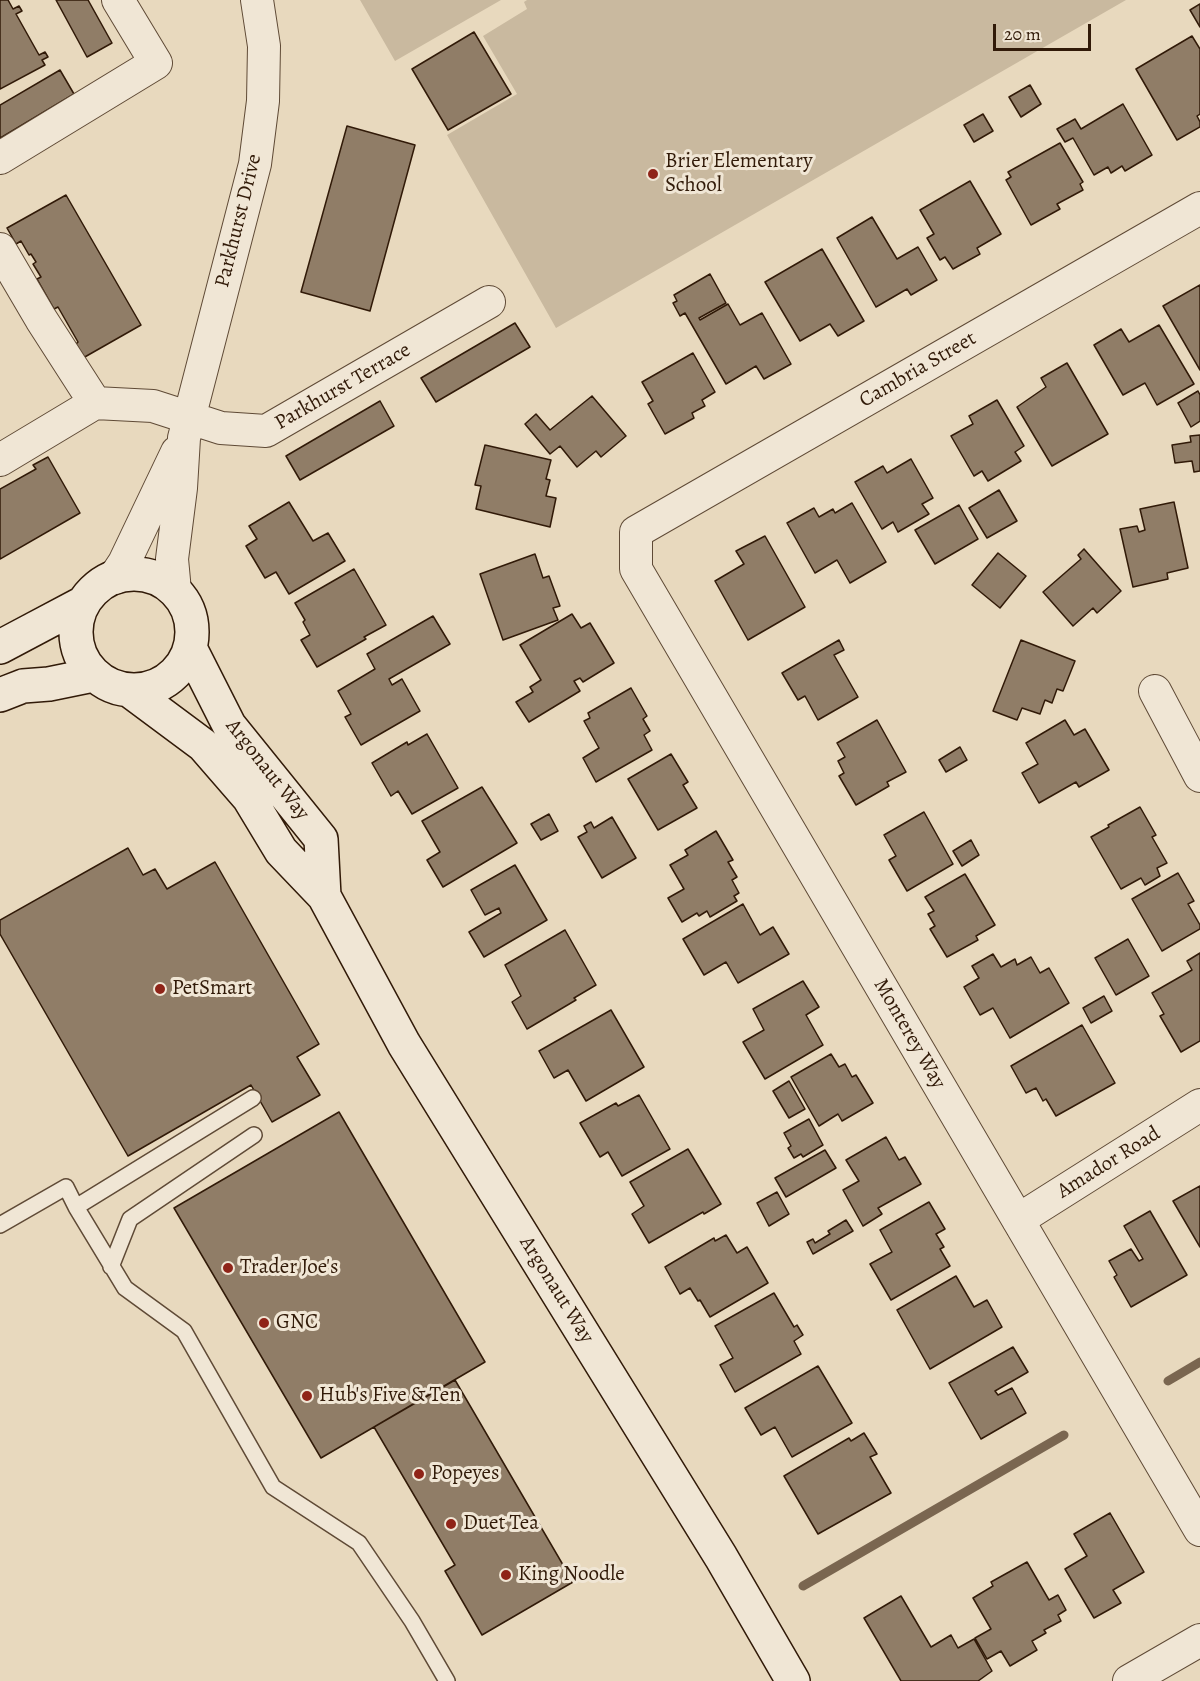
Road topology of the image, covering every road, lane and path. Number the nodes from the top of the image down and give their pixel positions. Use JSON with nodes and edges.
{"nodes":[{"id":1,"x":118,"y":0,"type":"edge"},
{"id":2,"x":257,"y":0,"type":"edge"},
{"id":3,"x":0,"y":158,"type":"edge"},
{"id":4,"x":1200,"y":208,"type":"edge"},
{"id":5,"x":0,"y":249,"type":"edge"},
{"id":6,"x":489,"y":302,"type":"dead end"},
{"id":7,"x":95,"y":403,"type":"junction"},
{"id":8,"x":186,"y":428,"type":"junction"},
{"id":9,"x":0,"y":460,"type":"edge"},
{"id":10,"x":636,"y":532,"type":"joint"},
{"id":11,"x":114,"y":578,"type":"junction"},
{"id":12,"x":175,"y":591,"type":"junction"},
{"id":13,"x":83,"y":603,"type":"junction"},
{"id":14,"x":0,"y":647,"type":"edge"},
{"id":15,"x":190,"y":648,"type":"junction"},
{"id":16,"x":93,"y":675,"type":"junction"},
{"id":17,"x":129,"y":690,"type":"junction"},
{"id":18,"x":1155,"y":691,"type":"dead end"},
{"id":19,"x":0,"y":695,"type":"edge"},
{"id":20,"x":1200,"y":776,"type":"edge"},
{"id":21,"x":324,"y":896,"type":"junction"},
{"id":22,"x":254,"y":1098,"type":"dead end"},
{"id":23,"x":1200,"y":1105,"type":"edge"},
{"id":24,"x":254,"y":1135,"type":"dead end"},
{"id":25,"x":76,"y":1207,"type":"junction"},
{"id":26,"x":1018,"y":1220,"type":"junction"},
{"id":27,"x":0,"y":1225,"type":"edge"},
{"id":28,"x":111,"y":1267,"type":"junction"},
{"id":29,"x":1200,"y":1530,"type":"edge"},
{"id":30,"x":1200,"y":1640,"type":"edge"},
{"id":31,"x":447,"y":1681,"type":"edge"},
{"id":32,"x":793,"y":1681,"type":"edge"},
{"id":33,"x":1129,"y":1681,"type":"edge"}],
"edges":[{"from":1,"to":3,"type":"street"},
{"from":2,"to":8,"type":"street","name":"Parkhurst Drive"},
{"from":4,"to":10,"type":"street","name":"Cambria Street"},
{"from":5,"to":7,"type":"street"},
{"from":6,"to":8,"type":"street","name":"Parkhurst Terrace"},
{"from":7,"to":8,"type":"street","name":"Parkhurst Terrace"},
{"from":7,"to":9,"type":"street"},
{"from":8,"to":11,"type":"street","name":"Parkhurst Drive"},
{"from":8,"to":12,"type":"street","name":"Parkhurst Drive"},
{"from":10,"to":26,"type":"street","name":"Monterey Way"},
{"from":11,"to":12,"type":"street"},
{"from":11,"to":13,"type":"street"},
{"from":12,"to":15,"type":"street"},
{"from":13,"to":14,"type":"street"},
{"from":13,"to":16,"type":"street"},
{"from":15,"to":17,"type":"street"},
{"from":15,"to":21,"type":"street","name":"Argonaut Way"},
{"from":16,"to":17,"type":"street"},
{"from":16,"to":19,"type":"street"},
{"from":17,"to":21,"type":"street","name":"Argonaut Way"},
{"from":18,"to":20,"type":"street"},
{"from":21,"to":32,"type":"street","name":"Argonaut Way"},
{"from":22,"to":25,"type":"lane"},
{"from":23,"to":26,"type":"street","name":"Amador Road"},
{"from":24,"to":28,"type":"lane"},
{"from":25,"to":27,"type":"lane"},
{"from":25,"to":28,"type":"lane"},
{"from":26,"to":29,"type":"street","name":"Monterey Way"},
{"from":28,"to":31,"type":"lane"},
{"from":30,"to":33,"type":"street"}]}
